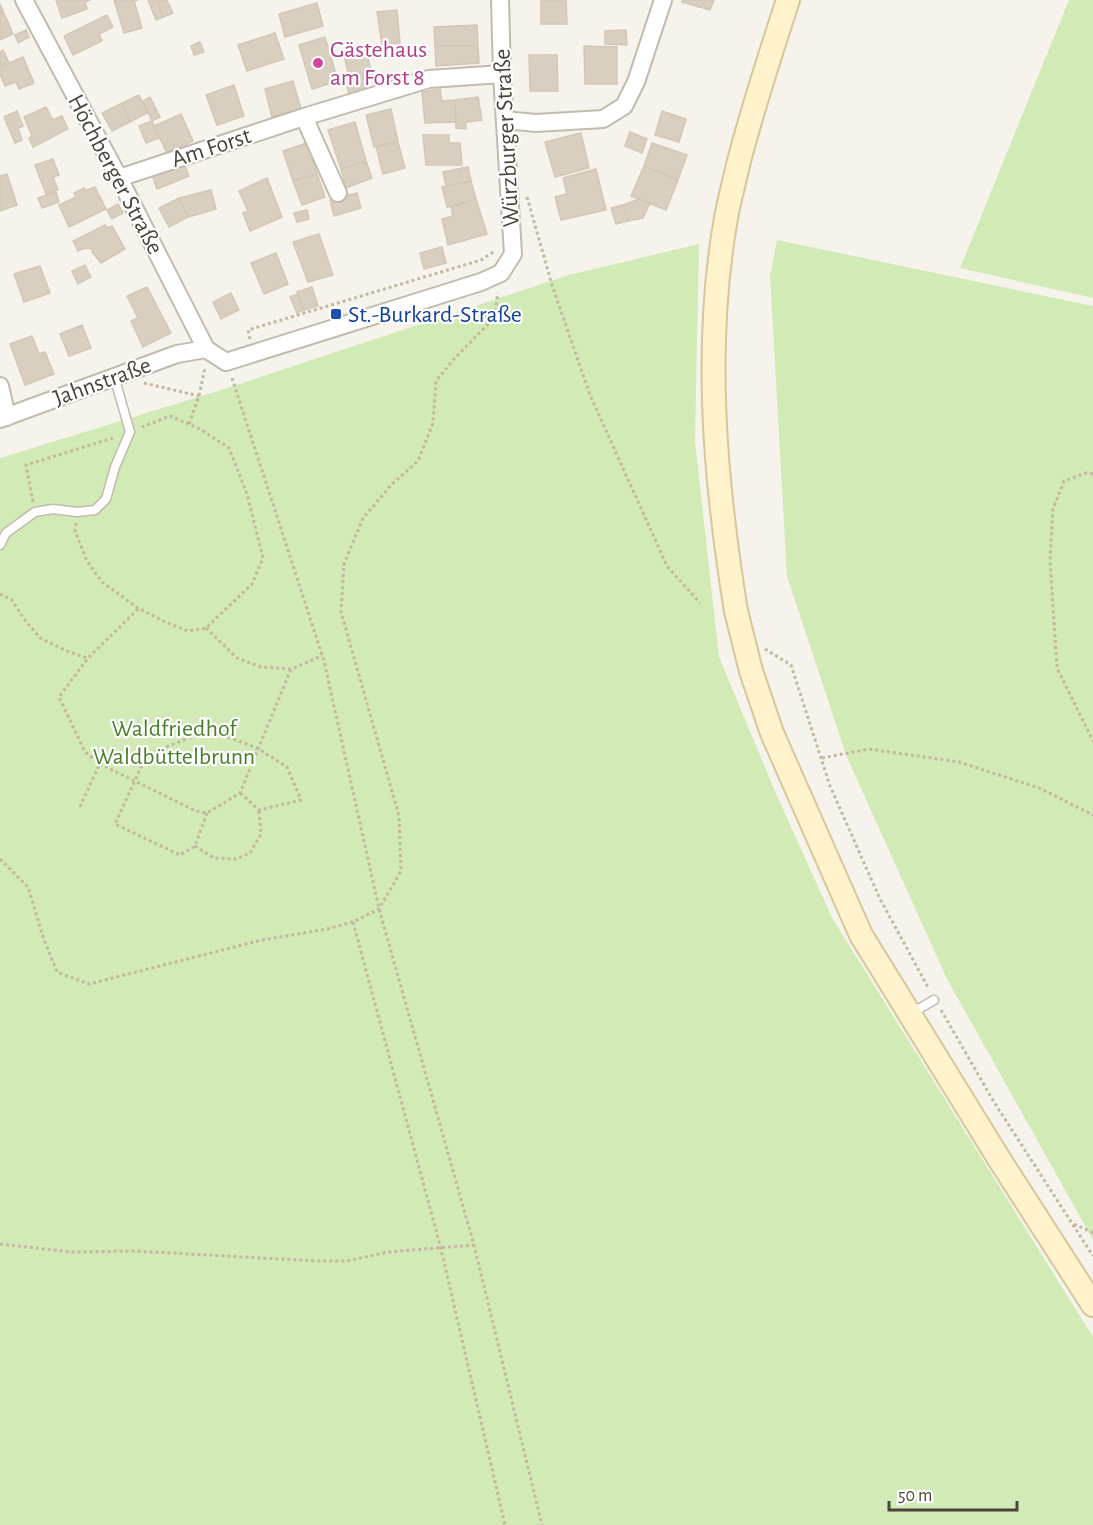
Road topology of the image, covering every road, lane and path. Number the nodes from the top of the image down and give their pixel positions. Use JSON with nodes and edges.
{"nodes":[{"id":1,"x":24,"y":0,"type":"edge"},
{"id":2,"x":500,"y":0,"type":"edge"},
{"id":3,"x":663,"y":0,"type":"edge"},
{"id":4,"x":788,"y":0,"type":"edge"},
{"id":5,"x":502,"y":74,"type":"junction"},
{"id":6,"x":304,"y":117,"type":"junction"},
{"id":7,"x":506,"y":120,"type":"junction"},
{"id":8,"x":119,"y":178,"type":"junction"},
{"id":9,"x":338,"y":193,"type":"dead end"},
{"id":10,"x":527,"y":197,"type":"dead end"},
{"id":11,"x":512,"y":240,"type":"junction"},
{"id":12,"x":501,"y":273,"type":"junction"},
{"id":13,"x":206,"y":349,"type":"junction"},
{"id":14,"x":254,"y":353,"type":"junction"},
{"id":15,"x":226,"y":362,"type":"junction"},
{"id":16,"x":113,"y":376,"type":"junction"},
{"id":17,"x":204,"y":378,"type":"dead end"},
{"id":18,"x":0,"y":386,"type":"edge"},
{"id":19,"x":200,"y":396,"type":"junction"},
{"id":20,"x":3,"y":418,"type":"edge"},
{"id":21,"x":189,"y":424,"type":"junction"},
{"id":22,"x":130,"y":432,"type":"junction"},
{"id":23,"x":1093,"y":474,"type":"edge"},
{"id":24,"x":35,"y":512,"type":"junction"},
{"id":25,"x":77,"y":512,"type":"junction"},
{"id":26,"x":0,"y":545,"type":"edge"},
{"id":27,"x":0,"y":594,"type":"edge"},
{"id":28,"x":700,"y":603,"type":"dead end"},
{"id":29,"x":138,"y":608,"type":"junction"},
{"id":30,"x":206,"y":628,"type":"junction"},
{"id":31,"x":758,"y":645,"type":"dead end"},
{"id":32,"x":322,"y":656,"type":"junction"},
{"id":33,"x":88,"y":658,"type":"junction"},
{"id":34,"x":291,"y":669,"type":"junction"},
{"id":35,"x":1093,"y":741,"type":"edge"},
{"id":36,"x":257,"y":748,"type":"junction"},
{"id":37,"x":822,"y":758,"type":"junction"},
{"id":38,"x":100,"y":763,"type":"junction"},
{"id":39,"x":134,"y":780,"type":"junction"},
{"id":40,"x":240,"y":793,"type":"junction"},
{"id":41,"x":80,"y":807,"type":"dead end"},
{"id":42,"x":260,"y":810,"type":"junction"},
{"id":43,"x":207,"y":813,"type":"junction"},
{"id":44,"x":1093,"y":815,"type":"edge"},
{"id":45,"x":195,"y":846,"type":"junction"},
{"id":46,"x":0,"y":859,"type":"edge"},
{"id":47,"x":379,"y":909,"type":"junction"},
{"id":48,"x":353,"y":922,"type":"junction"},
{"id":49,"x":934,"y":1000,"type":"junction"},
{"id":50,"x":910,"y":1015,"type":"junction"},
{"id":51,"x":1072,"y":1223,"type":"junction"},
{"id":52,"x":1093,"y":1233,"type":"edge"},
{"id":53,"x":0,"y":1244,"type":"edge"},
{"id":54,"x":474,"y":1245,"type":"junction"},
{"id":55,"x":441,"y":1249,"type":"junction"},
{"id":56,"x":1093,"y":1256,"type":"edge"},
{"id":57,"x":1093,"y":1305,"type":"edge"},
{"id":58,"x":505,"y":1525,"type":"edge"},
{"id":59,"x":542,"y":1525,"type":"edge"}],
"edges":[{"from":1,"to":8,"type":"street","name":"Höchberger Straße"},
{"from":2,"to":5,"type":"street","name":"Würzburger Straße"},
{"from":3,"to":7,"type":"street"},
{"from":4,"to":50,"type":"main road","bridge":true},
{"from":5,"to":6,"type":"street","name":"Am Forst"},
{"from":5,"to":7,"type":"street","name":"Würzburger Straße"},
{"from":6,"to":8,"type":"street","name":"Am Forst"},
{"from":6,"to":9,"type":"street"},
{"from":7,"to":11,"type":"street","name":"Würzburger Straße"},
{"from":8,"to":13,"type":"street","name":"Höchberger Straße"},
{"from":10,"to":28,"type":"path"},
{"from":11,"to":12,"type":"street","name":"Würzburger Straße"},
{"from":11,"to":14,"type":"path"},
{"from":12,"to":14,"type":"street"},
{"from":12,"to":47,"type":"path"},
{"from":13,"to":15,"type":"street"},
{"from":13,"to":16,"type":"street","name":"Jahnstraße"},
{"from":14,"to":15,"type":"street"},
{"from":15,"to":32,"type":"path"},
{"from":16,"to":19,"type":"path"},
{"from":16,"to":20,"type":"street","name":"Jahnstraße"},
{"from":16,"to":22,"type":"lane"},
{"from":17,"to":19,"type":"path"},
{"from":18,"to":20,"type":"street"},
{"from":19,"to":21,"type":"path"},
{"from":21,"to":22,"type":"path"},
{"from":21,"to":30,"type":"path"},
{"from":22,"to":24,"type":"path"},
{"from":22,"to":25,"type":"lane"},
{"from":23,"to":35,"type":"path"},
{"from":24,"to":25,"type":"lane"},
{"from":24,"to":26,"type":"lane"},
{"from":25,"to":29,"type":"path"},
{"from":27,"to":33,"type":"path"},
{"from":29,"to":30,"type":"path"},
{"from":29,"to":33,"type":"path"},
{"from":30,"to":34,"type":"path"},
{"from":31,"to":37,"type":"path"},
{"from":32,"to":34,"type":"path"},
{"from":32,"to":47,"type":"path"},
{"from":33,"to":38,"type":"path"},
{"from":34,"to":36,"type":"path"},
{"from":36,"to":39,"type":"path"},
{"from":36,"to":40,"type":"path"},
{"from":36,"to":42,"type":"path"},
{"from":37,"to":44,"type":"path"},
{"from":37,"to":49,"type":"path"},
{"from":38,"to":39,"type":"path"},
{"from":38,"to":41,"type":"path"},
{"from":39,"to":43,"type":"path"},
{"from":39,"to":45,"type":"path"},
{"from":40,"to":42,"type":"path"},
{"from":40,"to":43,"type":"path"},
{"from":42,"to":45,"type":"path"},
{"from":43,"to":45,"type":"path"},
{"from":46,"to":48,"type":"path"},
{"from":47,"to":48,"type":"path"},
{"from":47,"to":54,"type":"path"},
{"from":48,"to":55,"type":"path"},
{"from":49,"to":50,"type":"lane"},
{"from":49,"to":51,"type":"path"},
{"from":50,"to":57,"type":"main road"},
{"from":51,"to":52,"type":"path"},
{"from":51,"to":56,"type":"path"},
{"from":53,"to":55,"type":"path"},
{"from":54,"to":55,"type":"path"},
{"from":54,"to":59,"type":"path"},
{"from":55,"to":58,"type":"path"}]}
